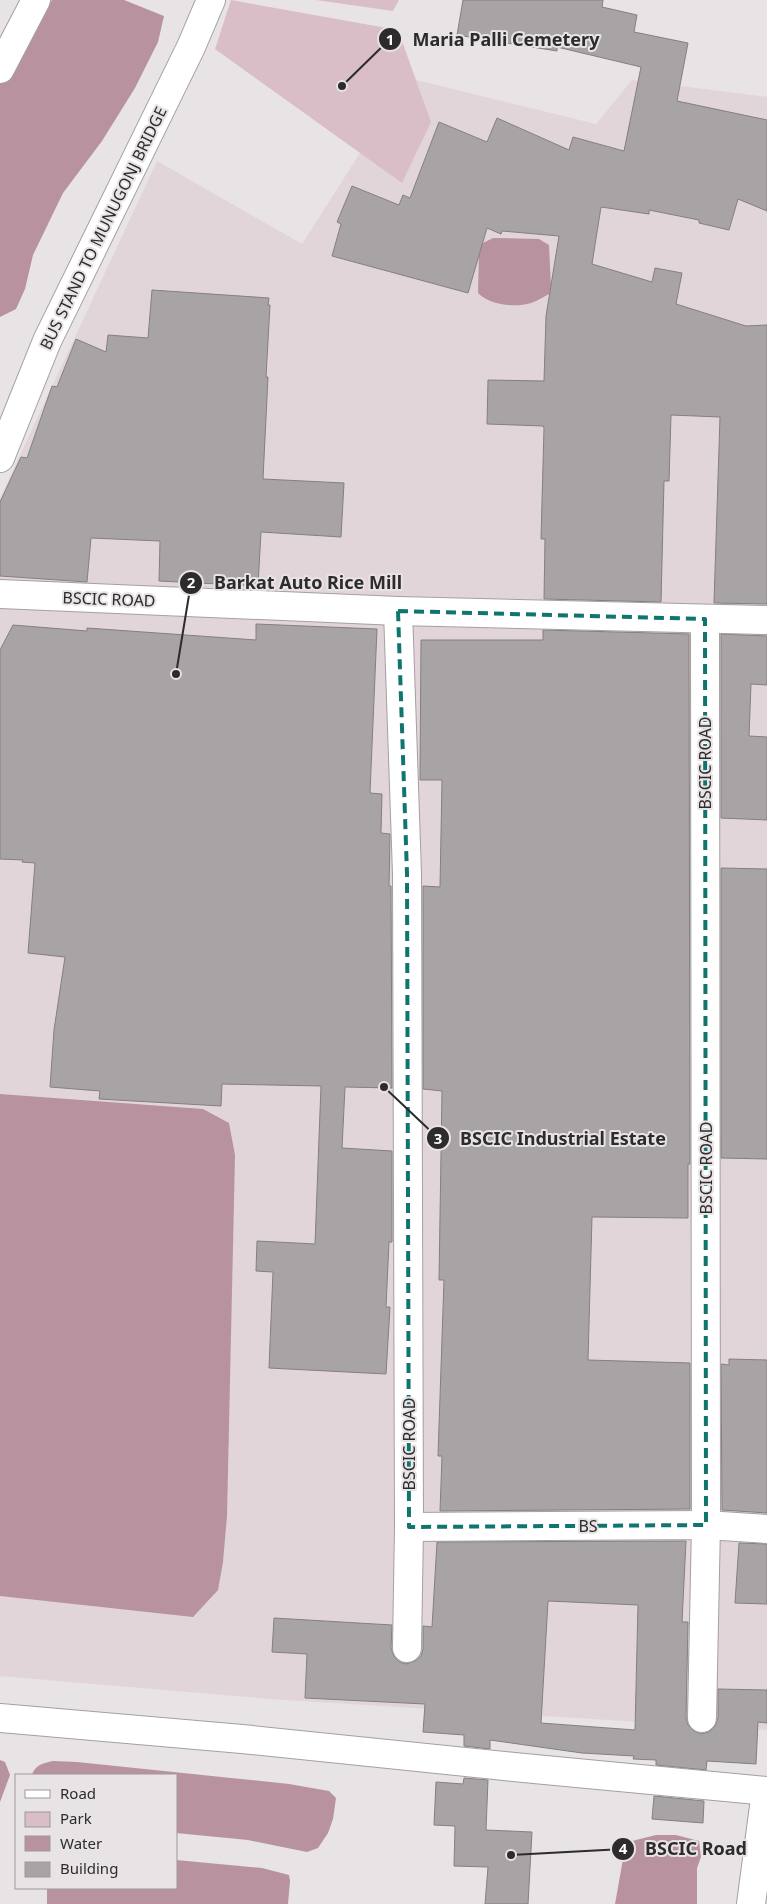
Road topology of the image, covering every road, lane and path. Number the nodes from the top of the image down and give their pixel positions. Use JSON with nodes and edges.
{"nodes":[{"id":1,"x":36,"y":0,"type":"edge"},
{"id":2,"x":210,"y":0,"type":"edge"},
{"id":3,"x":0,"y":69,"type":"edge"},
{"id":4,"x":0,"y":458,"type":"edge"},
{"id":5,"x":0,"y":594,"type":"edge"},
{"id":6,"x":398,"y":611,"type":"junction"},
{"id":7,"x":706,"y":619,"type":"junction"},
{"id":8,"x":767,"y":620,"type":"edge"},
{"id":9,"x":706,"y":1525,"type":"junction"},
{"id":10,"x":409,"y":1526,"type":"junction"},
{"id":11,"x":767,"y":1529,"type":"edge"},
{"id":12,"x":406,"y":1648,"type":"dead end"},
{"id":13,"x":0,"y":1718,"type":"edge"},
{"id":14,"x":702,"y":1718,"type":"dead end"},
{"id":15,"x":766,"y":1791,"type":"edge"},
{"id":16,"x":751,"y":1904,"type":"edge"}],
"edges":[{"from":1,"to":3,"type":"main road"},
{"from":2,"to":4,"type":"main road","name":"BUS STAND TO MUNUGONJ BRIDGE"},
{"from":5,"to":6,"type":"main road","name":"BSCIC ROAD"},
{"from":6,"to":7,"type":"main road","name":"BSCIC ROAD"},
{"from":6,"to":10,"type":"main road","name":"BSCIC ROAD"},
{"from":7,"to":8,"type":"main road","name":"BSCIC ROAD"},
{"from":7,"to":9,"type":"main road","name":"BSCIC ROAD"},
{"from":9,"to":10,"type":"main road","name":"BS"},
{"from":9,"to":11,"type":"main road","name":"BS"},
{"from":9,"to":14,"type":"main road","name":"BSCIC ROAD"},
{"from":10,"to":12,"type":"main road","name":"BSCIC ROAD"},
{"from":13,"to":15,"type":"main road"},
{"from":15,"to":16,"type":"main road"}]}
